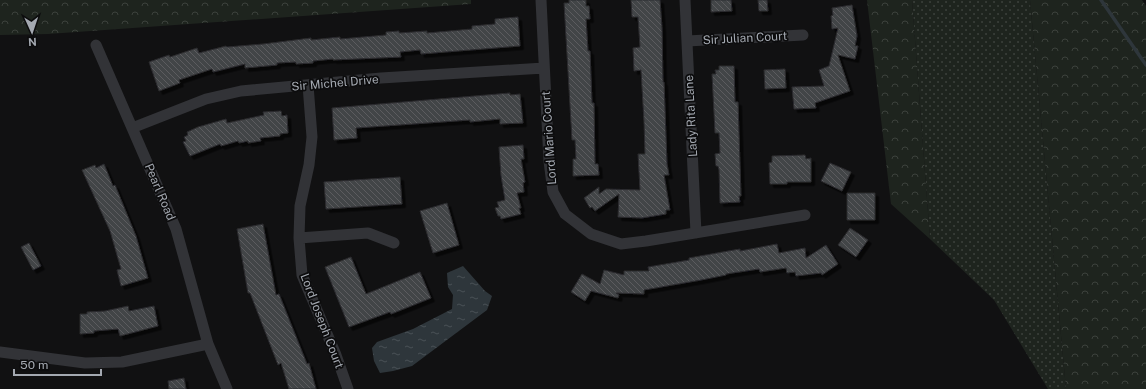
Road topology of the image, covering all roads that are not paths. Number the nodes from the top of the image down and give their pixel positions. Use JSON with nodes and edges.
{"nodes":[{"id":1,"x":541,"y":0,"type":"edge"},
{"id":2,"x":685,"y":0,"type":"edge"},
{"id":3,"x":803,"y":34,"type":"dead end"},
{"id":4,"x":687,"y":41,"type":"junction"},
{"id":5,"x":96,"y":45,"type":"dead end"},
{"id":6,"x":544,"y":68,"type":"junction"},
{"id":7,"x":308,"y":85,"type":"junction"},
{"id":8,"x":132,"y":128,"type":"junction"},
{"id":9,"x":805,"y":215,"type":"dead end"},
{"id":10,"x":696,"y":233,"type":"junction"},
{"id":11,"x":299,"y":238,"type":"junction"},
{"id":12,"x":394,"y":243,"type":"dead end"},
{"id":13,"x":208,"y":344,"type":"junction"},
{"id":14,"x":0,"y":352,"type":"edge"},
{"id":15,"x":227,"y":389,"type":"edge"},
{"id":16,"x":348,"y":389,"type":"edge"}],
"edges":[{"from":1,"to":6,"type":"street","name":"Lord Mario Court"},
{"from":2,"to":4,"type":"street","name":"Lady Rita Lane"},
{"from":3,"to":4,"type":"street","name":"Sir Julian Court"},
{"from":4,"to":10,"type":"street","name":"Lady Rita Lane"},
{"from":5,"to":8,"type":"street","name":"Pearl Road"},
{"from":6,"to":7,"type":"street","name":"Sir Michel Drive"},
{"from":6,"to":10,"type":"street","name":"Lord Mario Court"},
{"from":7,"to":8,"type":"street","name":"Sir Michel Drive"},
{"from":7,"to":11,"type":"street","name":"Lord Joseph Court"},
{"from":8,"to":13,"type":"street","name":"Pearl Road"},
{"from":9,"to":10,"type":"street","name":"Lord Mario Court"},
{"from":11,"to":12,"type":"street"},
{"from":11,"to":16,"type":"street","name":"Lord Joseph Court"},
{"from":13,"to":14,"type":"street"},
{"from":13,"to":15,"type":"street","name":"Pearl Road"}]}
